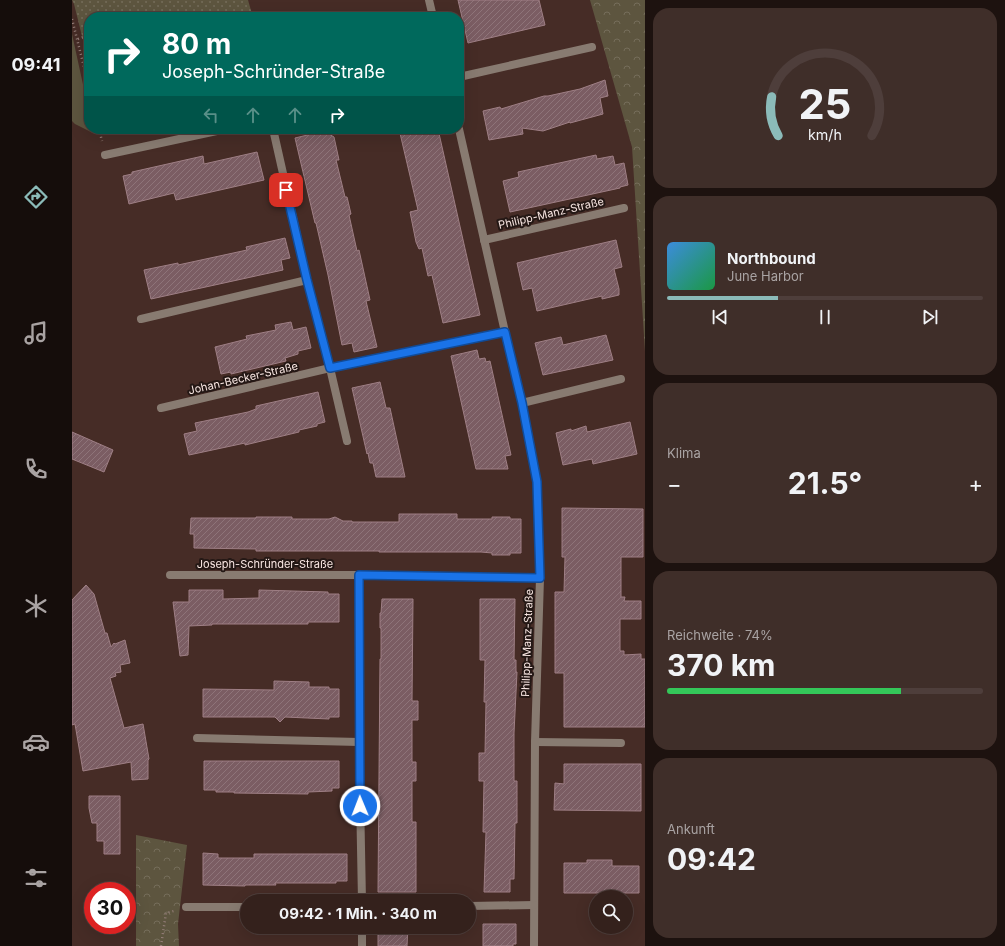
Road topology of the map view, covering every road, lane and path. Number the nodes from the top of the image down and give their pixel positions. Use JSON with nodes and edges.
{"nodes":[{"id":1,"x":429,"y":0,"type":"edge"},
{"id":2,"x":432,"y":12,"type":"edge"},
{"id":3,"x":72,"y":19,"type":"edge"},
{"id":4,"x":84,"y":37,"type":"edge"},
{"id":5,"x":78,"y":40,"type":"junction"},
{"id":6,"x":592,"y":47,"type":"dead end"},
{"id":7,"x":84,"y":66,"type":"edge"},
{"id":8,"x":464,"y":76,"type":"edge"},
{"id":9,"x":203,"y":134,"type":"edge"},
{"id":10,"x":274,"y":134,"type":"edge"},
{"id":11,"x":460,"y":134,"type":"edge"},
{"id":12,"x":105,"y":155,"type":"dead end"},
{"id":13,"x":624,"y":208,"type":"dead end"},
{"id":14,"x":484,"y":240,"type":"junction"},
{"id":15,"x":307,"y":280,"type":"junction"},
{"id":16,"x":141,"y":318,"type":"dead end"},
{"id":17,"x":505,"y":332,"type":"junction"},
{"id":18,"x":330,"y":368,"type":"junction"},
{"id":19,"x":621,"y":379,"type":"dead end"},
{"id":20,"x":522,"y":403,"type":"junction"},
{"id":21,"x":161,"y":408,"type":"dead end"},
{"id":22,"x":347,"y":441,"type":"dead end"},
{"id":23,"x":170,"y":575,"type":"dead end"},
{"id":24,"x":359,"y":575,"type":"junction"},
{"id":25,"x":540,"y":578,"type":"junction"},
{"id":26,"x":197,"y":738,"type":"dead end"},
{"id":27,"x":359,"y":742,"type":"junction"},
{"id":28,"x":535,"y":742,"type":"junction"},
{"id":29,"x":621,"y":743,"type":"dead end"},
{"id":30,"x":362,"y":894,"type":"edge"},
{"id":31,"x":534,"y":905,"type":"junction"},
{"id":32,"x":476,"y":906,"type":"edge"},
{"id":33,"x":186,"y":907,"type":"joint"},
{"id":34,"x":240,"y":907,"type":"edge"},
{"id":35,"x":362,"y":934,"type":"edge"},
{"id":36,"x":160,"y":946,"type":"edge"},
{"id":37,"x":362,"y":946,"type":"edge"},
{"id":38,"x":534,"y":946,"type":"edge"}],
"edges":[{"from":1,"to":2,"type":"street"},
{"from":3,"to":5,"type":"path"},
{"from":4,"to":5,"type":"path"},
{"from":5,"to":7,"type":"path"},
{"from":6,"to":8,"type":"street"},
{"from":9,"to":12,"type":"street"},
{"from":10,"to":15,"type":"street"},
{"from":11,"to":14,"type":"street","name":"Philipp-Manz-Straße"},
{"from":13,"to":14,"type":"street","name":"Philipp-Manz-Straße"},
{"from":14,"to":17,"type":"street","name":"Philipp-Manz-Straße"},
{"from":15,"to":16,"type":"street"},
{"from":15,"to":18,"type":"street"},
{"from":17,"to":18,"type":"street","name":"Johan-Becker-Straße"},
{"from":17,"to":20,"type":"street","name":"Philipp-Manz-Straße"},
{"from":18,"to":21,"type":"street","name":"Johan-Becker-Straße"},
{"from":18,"to":22,"type":"street"},
{"from":19,"to":20,"type":"street"},
{"from":20,"to":25,"type":"street","name":"Philipp-Manz-Straße"},
{"from":23,"to":24,"type":"street","name":"Joseph-Schründer-Straße"},
{"from":24,"to":25,"type":"street","name":"Joseph-Schründer-Straße"},
{"from":24,"to":27,"type":"street"},
{"from":25,"to":28,"type":"street","name":"Philipp-Manz-Straße"},
{"from":26,"to":27,"type":"street"},
{"from":27,"to":30,"type":"street"},
{"from":28,"to":29,"type":"street"},
{"from":28,"to":31,"type":"street","name":"Philipp-Manz-Straße"},
{"from":31,"to":32,"type":"street"},
{"from":31,"to":38,"type":"street","name":"Philipp-Manz-Straße"},
{"from":33,"to":34,"type":"street"},
{"from":33,"to":36,"type":"path"},
{"from":35,"to":37,"type":"street"}]}
